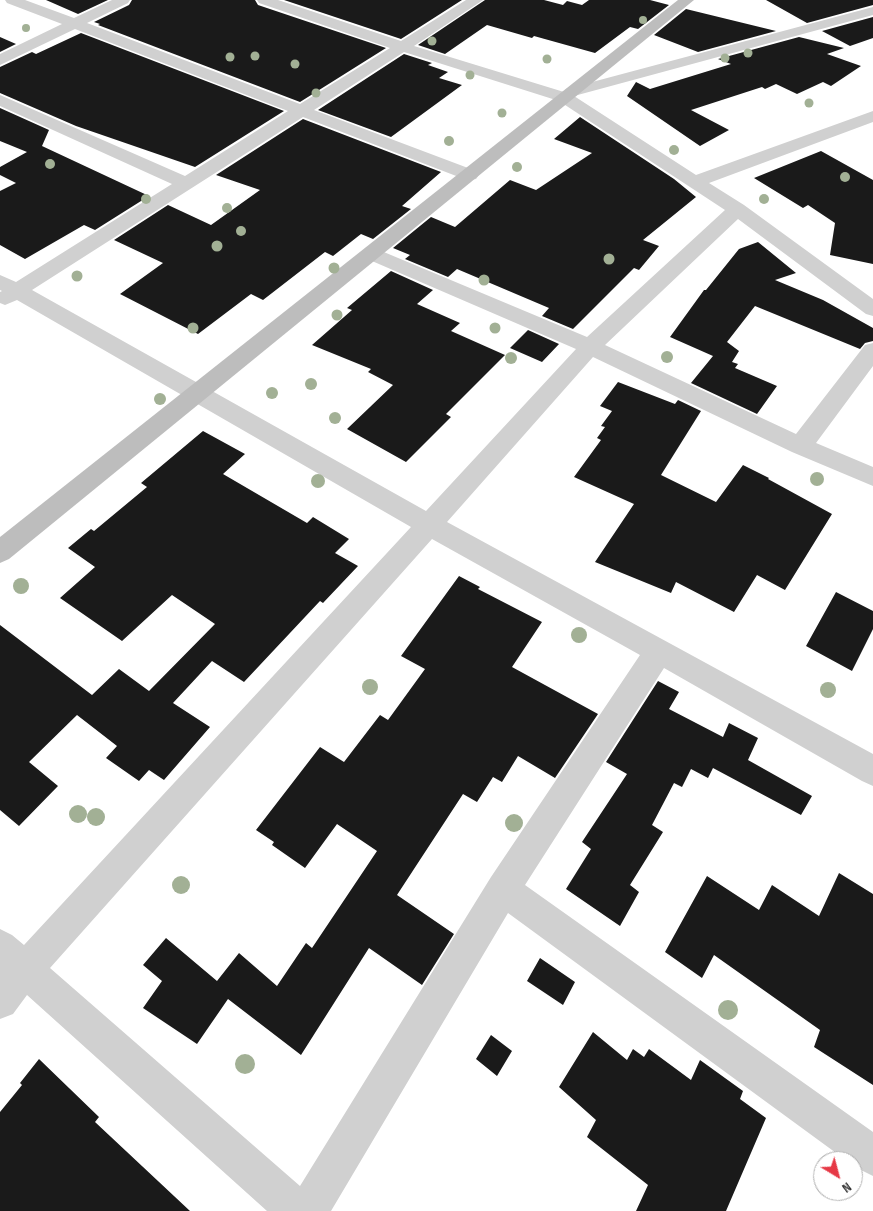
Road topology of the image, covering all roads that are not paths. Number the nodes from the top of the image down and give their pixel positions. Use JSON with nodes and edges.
{"nodes":[{"id":1,"x":12,"y":0,"type":"edge"},
{"id":2,"x":123,"y":0,"type":"edge"},
{"id":3,"x":264,"y":0,"type":"edge"},
{"id":4,"x":476,"y":0,"type":"edge"},
{"id":5,"x":687,"y":0,"type":"edge"},
{"id":6,"x":873,"y":11,"type":"edge"},
{"id":7,"x":75,"y":24,"type":"junction"},
{"id":8,"x":402,"y":47,"type":"junction"},
{"id":9,"x":0,"y":60,"type":"edge"},
{"id":10,"x":568,"y":95,"type":"junction"},
{"id":11,"x":0,"y":100,"type":"edge"},
{"id":12,"x":301,"y":111,"type":"junction"},
{"id":13,"x":873,"y":116,"type":"edge"},
{"id":14,"x":470,"y":174,"type":"junction"},
{"id":15,"x":696,"y":181,"type":"junction"},
{"id":16,"x":187,"y":184,"type":"junction"},
{"id":17,"x":737,"y":209,"type":"junction"},
{"id":18,"x":372,"y":254,"type":"junction"},
{"id":19,"x":6,"y":291,"type":"edge"},
{"id":20,"x":865,"y":293,"type":"edge"},
{"id":21,"x":873,"y":309,"type":"edge"},
{"id":22,"x":590,"y":347,"type":"junction"},
{"id":23,"x":873,"y":350,"type":"edge"},
{"id":24,"x":198,"y":393,"type":"junction"},
{"id":25,"x":800,"y":446,"type":"junction"},
{"id":26,"x":873,"y":477,"type":"edge"},
{"id":27,"x":428,"y":524,"type":"junction"},
{"id":28,"x":0,"y":552,"type":"edge"},
{"id":29,"x":659,"y":651,"type":"junction"},
{"id":30,"x":873,"y":771,"type":"edge"},
{"id":31,"x":503,"y":889,"type":"junction"},
{"id":32,"x":12,"y":959,"type":"edge"},
{"id":33,"x":0,"y":1001,"type":"edge"},
{"id":34,"x":873,"y":1156,"type":"edge"},
{"id":35,"x":297,"y":1211,"type":"edge"},
{"id":36,"x":308,"y":1211,"type":"edge"}],
"edges":[{"from":1,"to":7,"type":"street"},
{"from":2,"to":7,"type":"street"},
{"from":3,"to":8,"type":"street"},
{"from":4,"to":8,"type":"street"},
{"from":5,"to":10,"type":"street"},
{"from":6,"to":10,"type":"street"},
{"from":7,"to":9,"type":"street"},
{"from":7,"to":12,"type":"street"},
{"from":8,"to":10,"type":"street"},
{"from":8,"to":12,"type":"street"},
{"from":10,"to":14,"type":"street"},
{"from":10,"to":15,"type":"street"},
{"from":11,"to":16,"type":"street"},
{"from":12,"to":14,"type":"street"},
{"from":12,"to":16,"type":"street"},
{"from":13,"to":15,"type":"street"},
{"from":14,"to":18,"type":"street"},
{"from":15,"to":17,"type":"street"},
{"from":16,"to":19,"type":"street"},
{"from":17,"to":20,"type":"street"},
{"from":17,"to":22,"type":"street"},
{"from":18,"to":22,"type":"street"},
{"from":18,"to":24,"type":"street"},
{"from":19,"to":24,"type":"street"},
{"from":20,"to":21,"type":"street"},
{"from":22,"to":25,"type":"street"},
{"from":22,"to":27,"type":"street"},
{"from":23,"to":25,"type":"street"},
{"from":24,"to":27,"type":"street"},
{"from":24,"to":28,"type":"street"},
{"from":25,"to":26,"type":"street"},
{"from":27,"to":29,"type":"street"},
{"from":27,"to":32,"type":"street"},
{"from":29,"to":30,"type":"street"},
{"from":29,"to":31,"type":"street"},
{"from":31,"to":34,"type":"street"},
{"from":31,"to":36,"type":"street"},
{"from":32,"to":33,"type":"street"},
{"from":32,"to":35,"type":"street"}]}
